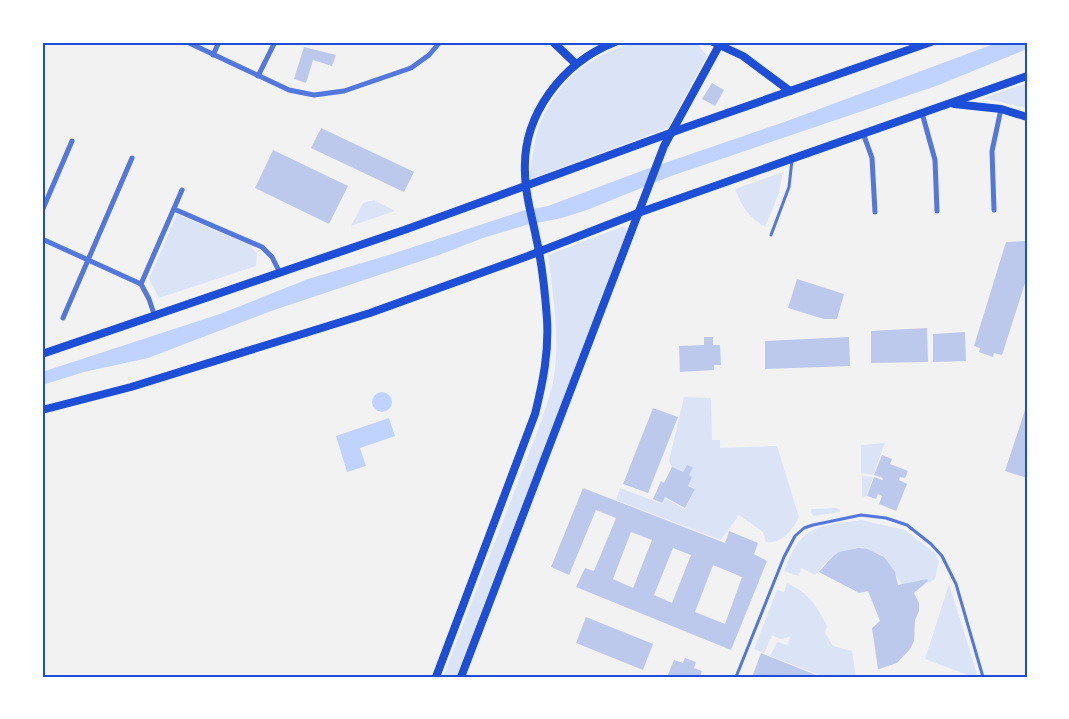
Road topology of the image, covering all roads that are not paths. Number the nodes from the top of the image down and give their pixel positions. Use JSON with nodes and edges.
{"nodes":[{"id":1,"x":187,"y":42,"type":"edge"},
{"id":2,"x":219,"y":42,"type":"edge"},
{"id":3,"x":275,"y":42,"type":"edge"},
{"id":4,"x":440,"y":42,"type":"edge"},
{"id":5,"x":553,"y":42,"type":"edge"},
{"id":6,"x":615,"y":42,"type":"edge"},
{"id":7,"x":931,"y":42,"type":"edge"},
{"id":8,"x":718,"y":43,"type":"edge"},
{"id":9,"x":913,"y":45,"type":"edge"},
{"id":10,"x":213,"y":55,"type":"junction"},
{"id":11,"x":575,"y":63,"type":"junction"},
{"id":12,"x":258,"y":76,"type":"junction"},
{"id":13,"x":1027,"y":76,"type":"edge"},
{"id":14,"x":790,"y":91,"type":"junction"},
{"id":15,"x":950,"y":104,"type":"junction"},
{"id":16,"x":1001,"y":109,"type":"junction"},
{"id":17,"x":922,"y":113,"type":"junction"},
{"id":18,"x":1027,"y":117,"type":"edge"},
{"id":19,"x":671,"y":133,"type":"junction"},
{"id":20,"x":863,"y":133,"type":"junction"},
{"id":21,"x":72,"y":141,"type":"dead end"},
{"id":22,"x":132,"y":158,"type":"dead end"},
{"id":23,"x":792,"y":158,"type":"junction"},
{"id":24,"x":525,"y":185,"type":"junction"},
{"id":25,"x":182,"y":190,"type":"dead end"},
{"id":26,"x":174,"y":209,"type":"junction"},
{"id":27,"x":994,"y":210,"type":"dead end"},
{"id":28,"x":42,"y":211,"type":"edge"},
{"id":29,"x":875,"y":212,"type":"dead end"},
{"id":30,"x":937,"y":212,"type":"dead end"},
{"id":31,"x":638,"y":213,"type":"junction"},
{"id":32,"x":771,"y":235,"type":"dead end"},
{"id":33,"x":42,"y":239,"type":"edge"},
{"id":34,"x":539,"y":252,"type":"junction"},
{"id":35,"x":88,"y":258,"type":"junction"},
{"id":36,"x":280,"y":273,"type":"junction"},
{"id":37,"x":141,"y":284,"type":"junction"},
{"id":38,"x":155,"y":316,"type":"junction"},
{"id":39,"x":63,"y":318,"type":"dead end"},
{"id":40,"x":42,"y":354,"type":"edge"},
{"id":41,"x":42,"y":410,"type":"edge"},
{"id":42,"x":436,"y":677,"type":"edge"},
{"id":43,"x":461,"y":677,"type":"edge"},
{"id":44,"x":736,"y":677,"type":"edge"},
{"id":45,"x":983,"y":677,"type":"edge"}],
"edges":[{"from":1,"to":10,"type":"street"},
{"from":2,"to":10,"type":"street"},
{"from":3,"to":12,"type":"street"},
{"from":4,"to":12,"type":"street"},
{"from":5,"to":11,"type":"main road"},
{"from":6,"to":11,"type":"main road"},
{"from":7,"to":9,"type":"main road"},
{"from":8,"to":14,"type":"main road"},
{"from":8,"to":19,"type":"main road"},
{"from":9,"to":14,"type":"main road"},
{"from":10,"to":12,"type":"street"},
{"from":11,"to":24,"type":"main road"},
{"from":13,"to":15,"type":"main road"},
{"from":14,"to":19,"type":"main road"},
{"from":15,"to":16,"type":"main road"},
{"from":15,"to":17,"type":"main road"},
{"from":16,"to":18,"type":"main road"},
{"from":16,"to":27,"type":"street"},
{"from":17,"to":20,"type":"main road"},
{"from":17,"to":30,"type":"street"},
{"from":19,"to":24,"type":"main road"},
{"from":19,"to":31,"type":"main road"},
{"from":20,"to":23,"type":"main road"},
{"from":20,"to":29,"type":"street"},
{"from":21,"to":28,"type":"street"},
{"from":22,"to":35,"type":"street"},
{"from":23,"to":31,"type":"main road"},
{"from":23,"to":32,"type":"lane"},
{"from":24,"to":34,"type":"main road"},
{"from":24,"to":36,"type":"main road"},
{"from":25,"to":26,"type":"street"},
{"from":26,"to":36,"type":"street"},
{"from":26,"to":37,"type":"street"},
{"from":31,"to":34,"type":"main road"},
{"from":31,"to":43,"type":"main road"},
{"from":33,"to":35,"type":"street"},
{"from":34,"to":41,"type":"main road"},
{"from":34,"to":42,"type":"main road"},
{"from":35,"to":37,"type":"street"},
{"from":35,"to":39,"type":"street"},
{"from":36,"to":38,"type":"main road"},
{"from":37,"to":38,"type":"street"},
{"from":38,"to":40,"type":"main road"},
{"from":44,"to":45,"type":"lane"}]}
